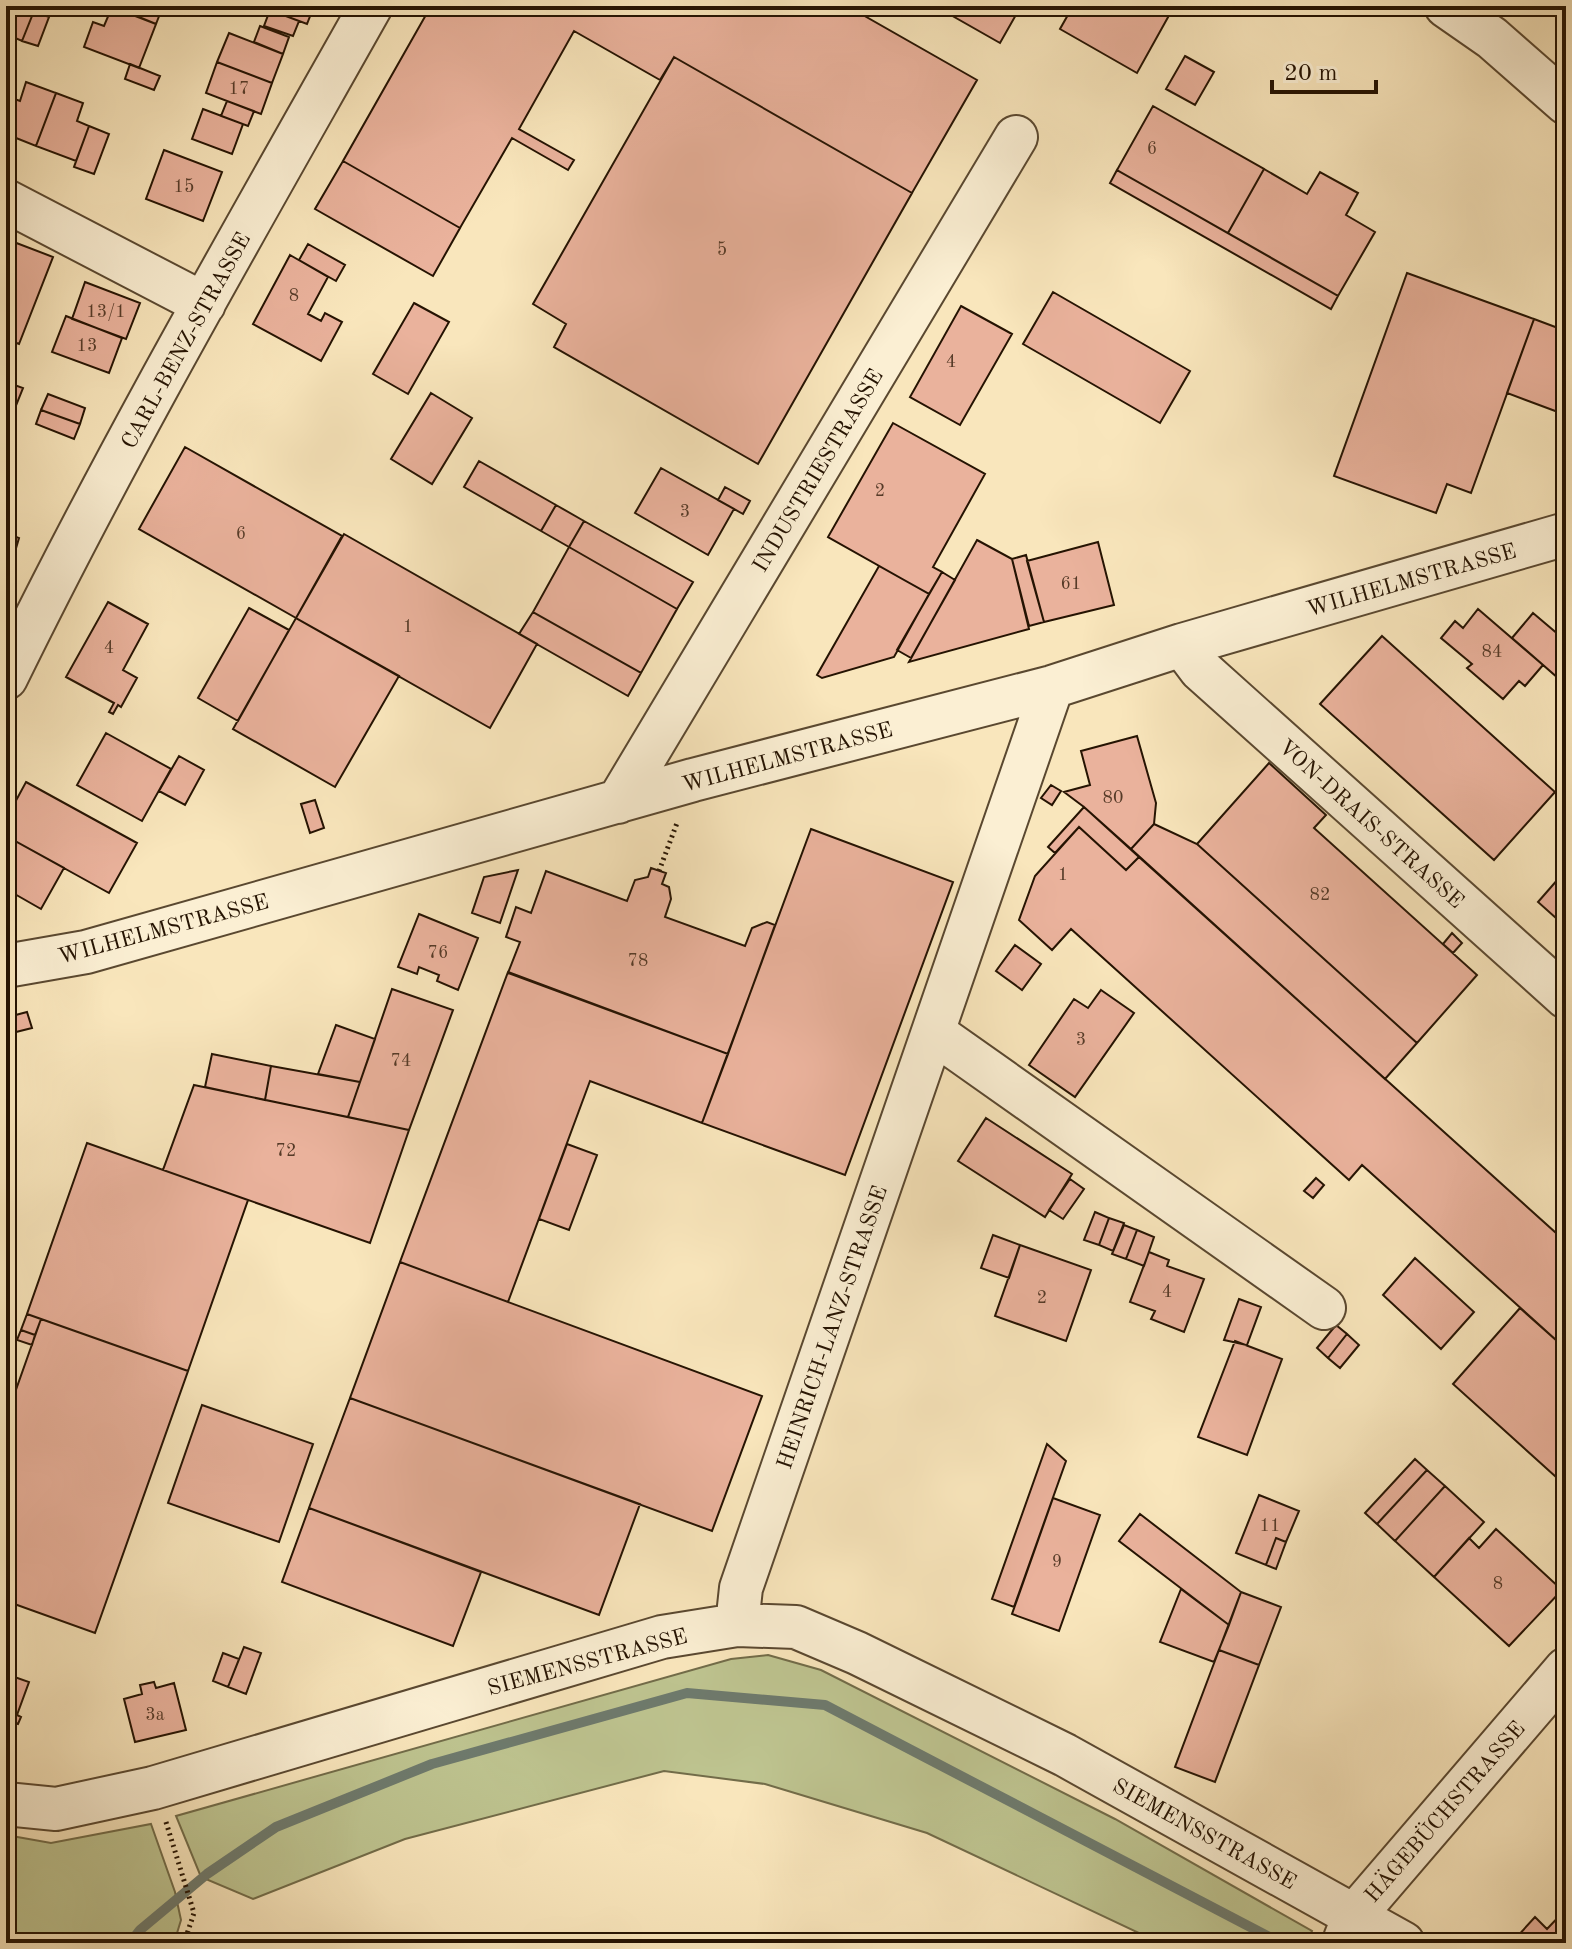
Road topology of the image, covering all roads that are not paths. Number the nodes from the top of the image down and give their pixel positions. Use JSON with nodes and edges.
{"nodes":[{"id":1,"x":371,"y":6,"type":"edge"},
{"id":2,"x":1446,"y":6,"type":"edge"},
{"id":3,"x":1566,"y":103,"type":"edge"},
{"id":4,"x":1016,"y":137,"type":"dead end"},
{"id":5,"x":6,"y":201,"type":"edge"},
{"id":6,"x":204,"y":304,"type":"junction"},
{"id":7,"x":1566,"y":534,"type":"edge"},
{"id":8,"x":1182,"y":645,"type":"junction"},
{"id":9,"x":6,"y":678,"type":"edge"},
{"id":10,"x":1052,"y":687,"type":"junction"},
{"id":11,"x":618,"y":802,"type":"junction"},
{"id":12,"x":6,"y":966,"type":"edge"},
{"id":13,"x":1566,"y":997,"type":"edge"},
{"id":14,"x":933,"y":1032,"type":"junction"},
{"id":15,"x":1324,"y":1308,"type":"dead end"},
{"id":16,"x":737,"y":1625,"type":"junction"},
{"id":17,"x":1566,"y":1669,"type":"edge"},
{"id":18,"x":6,"y":1804,"type":"edge"},
{"id":19,"x":1349,"y":1929,"type":"edge"},
{"id":20,"x":1403,"y":1943,"type":"edge"}],
"edges":[{"from":1,"to":6,"type":"street","name":"CARL-BENZ-STRASSE"},
{"from":2,"to":3,"type":"street"},
{"from":4,"to":11,"type":"street","name":"INDUSTRIESTRASSE"},
{"from":5,"to":6,"type":"street"},
{"from":6,"to":9,"type":"street","name":"CARL-BENZ-STRASSE"},
{"from":7,"to":8,"type":"street","name":"WILHELMSTRASSE"},
{"from":8,"to":10,"type":"street","name":"WILHELMSTRASSE"},
{"from":8,"to":13,"type":"street","name":"VON-DRAIS-STRASSE"},
{"from":10,"to":11,"type":"street","name":"WILHELMSTRASSE"},
{"from":10,"to":14,"type":"street","name":"HEINRICH-LANZ-STRASSE"},
{"from":11,"to":12,"type":"street","name":"WILHELMSTRASSE"},
{"from":14,"to":15,"type":"street"},
{"from":14,"to":16,"type":"street","name":"HEINRICH-LANZ-STRASSE"},
{"from":16,"to":18,"type":"street","name":"SIEMENSSTRASSE"},
{"from":16,"to":19,"type":"street","name":"SIEMENSSTRASSE"},
{"from":17,"to":19,"type":"street","name":"HÄGEBÜCHSTRASSE"},
{"from":19,"to":20,"type":"street","name":"SIEMENSSTRASSE"}]}
